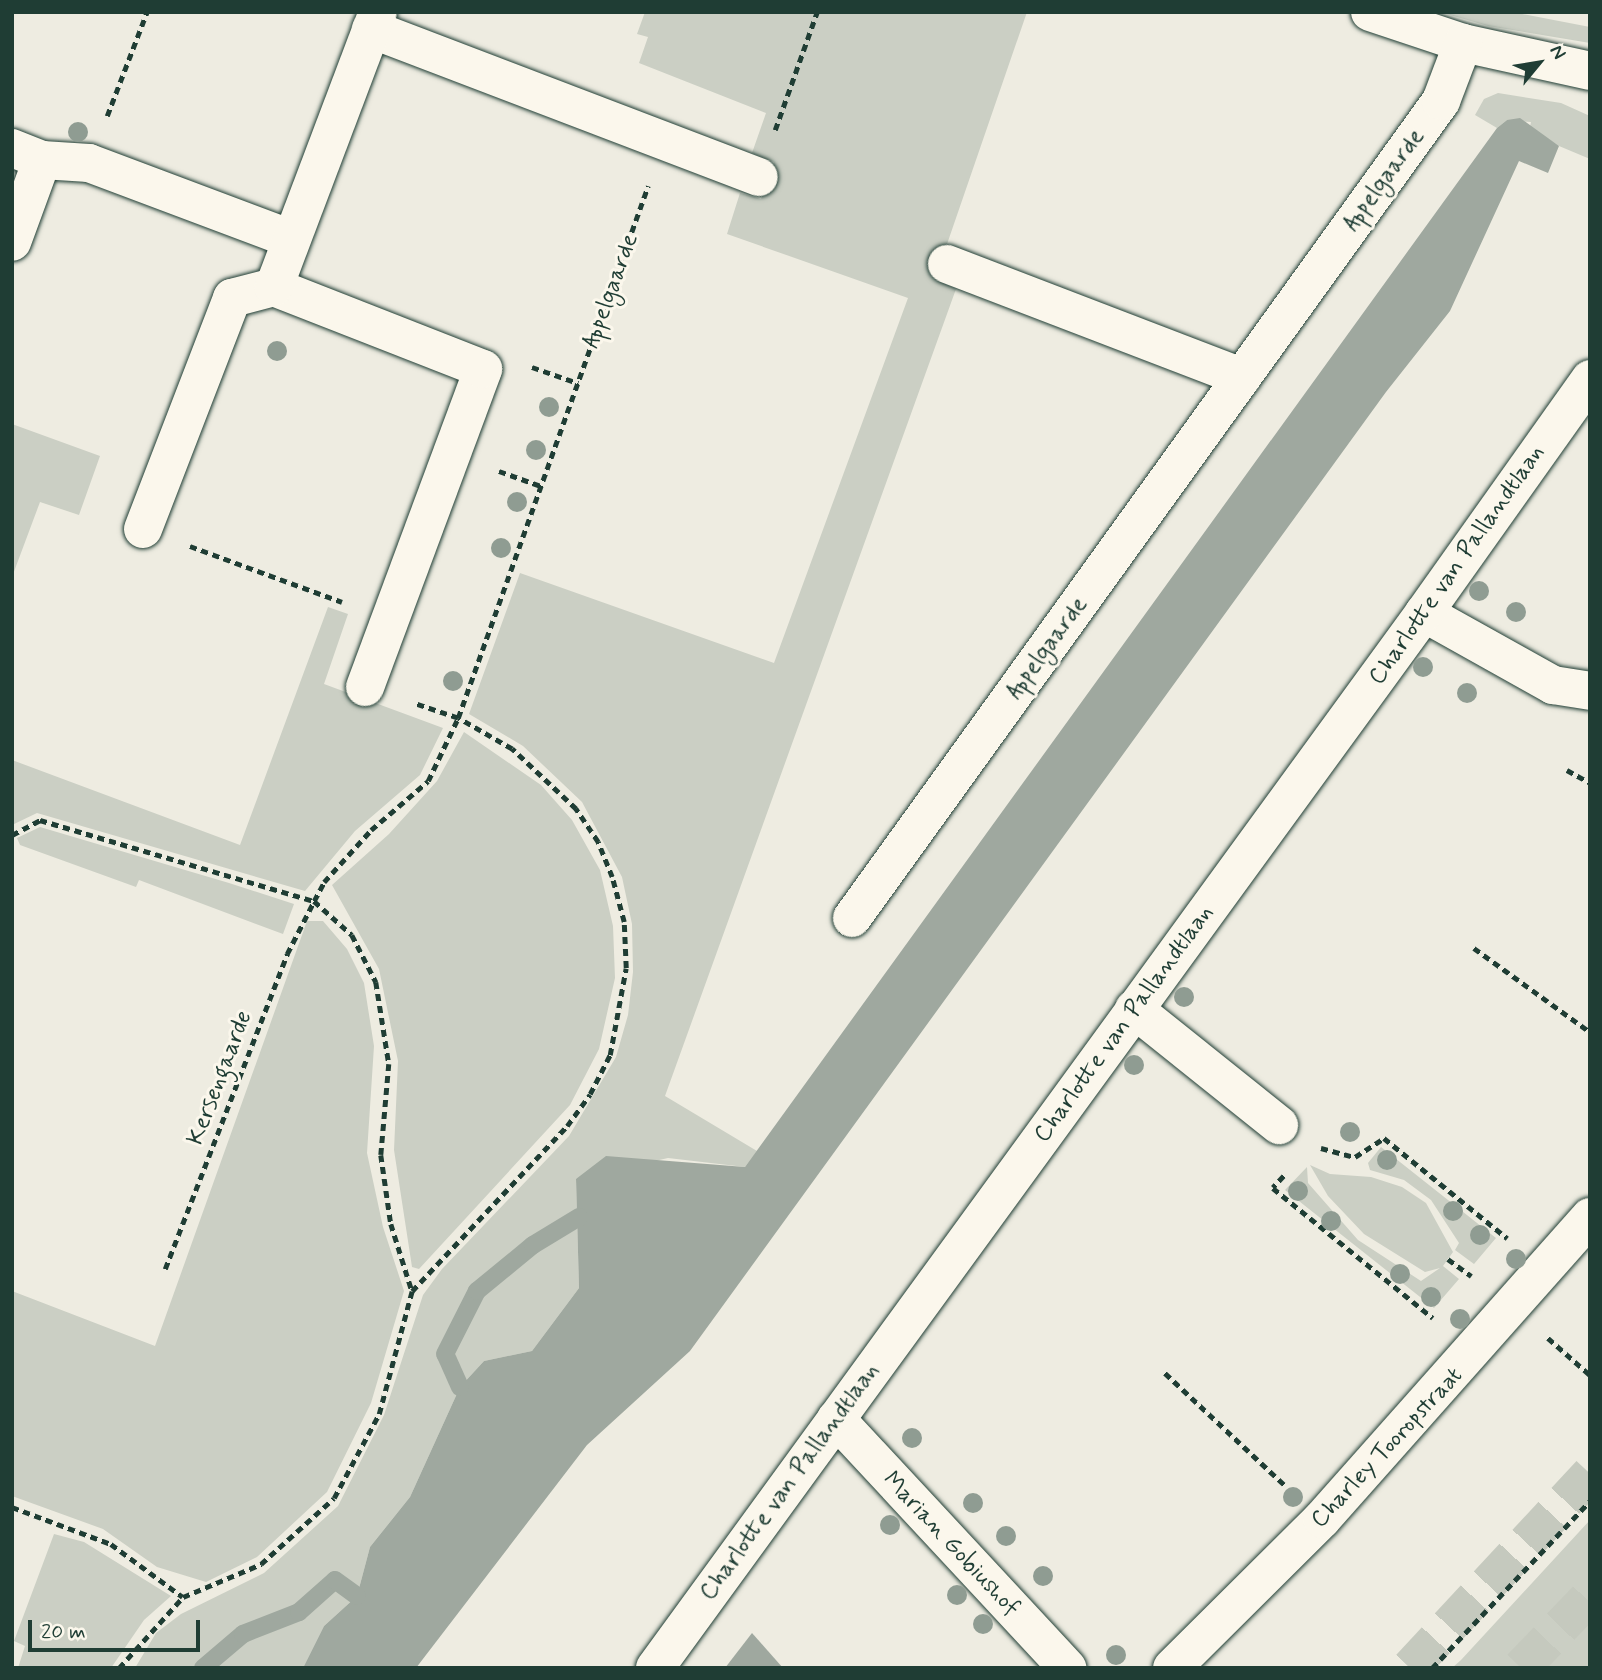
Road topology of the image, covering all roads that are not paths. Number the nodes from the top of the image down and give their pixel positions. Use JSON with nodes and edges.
{"nodes":[{"id":1,"x":1370,"y":12,"type":"edge"},
{"id":2,"x":374,"y":20,"type":"edge"},
{"id":3,"x":1463,"y":43,"type":"junction"},
{"id":4,"x":1590,"y":71,"type":"edge"},
{"id":5,"x":27,"y":154,"type":"edge"},
{"id":6,"x":759,"y":177,"type":"road end"},
{"id":7,"x":289,"y":238,"type":"junction"},
{"id":8,"x":12,"y":242,"type":"edge"},
{"id":9,"x":947,"y":264,"type":"dead end"},
{"id":10,"x":274,"y":286,"type":"junction"},
{"id":11,"x":1242,"y":377,"type":"junction"},
{"id":12,"x":1590,"y":379,"type":"edge"},
{"id":13,"x":143,"y":529,"type":"road end"},
{"id":14,"x":1424,"y":613,"type":"junction"},
{"id":15,"x":365,"y":687,"type":"dead end"},
{"id":16,"x":1590,"y":691,"type":"edge"},
{"id":17,"x":852,"y":918,"type":"dead end"},
{"id":18,"x":1134,"y":1009,"type":"junction"},
{"id":19,"x":1279,"y":1125,"type":"dead end"},
{"id":20,"x":1590,"y":1217,"type":"edge"},
{"id":21,"x":836,"y":1419,"type":"junction"},
{"id":22,"x":655,"y":1668,"type":"edge"},
{"id":23,"x":1067,"y":1668,"type":"edge"},
{"id":24,"x":1172,"y":1668,"type":"edge"}],
"edges":[{"from":1,"to":3,"type":"street"},
{"from":2,"to":6,"type":"street"},
{"from":2,"to":7,"type":"street"},
{"from":3,"to":4,"type":"street"},
{"from":3,"to":11,"type":"street","name":"Appelgaarde"},
{"from":5,"to":7,"type":"street"},
{"from":5,"to":8,"type":"street"},
{"from":7,"to":10,"type":"street"},
{"from":9,"to":11,"type":"street"},
{"from":10,"to":13,"type":"street"},
{"from":10,"to":15,"type":"street"},
{"from":11,"to":17,"type":"street","name":"Appelgaarde"},
{"from":12,"to":14,"type":"street","name":"Charlotte van Pallandtlaan"},
{"from":14,"to":16,"type":"street"},
{"from":14,"to":18,"type":"street","name":"Charlotte van Pallandtlaan"},
{"from":18,"to":19,"type":"street"},
{"from":18,"to":21,"type":"street","name":"Charlotte van Pallandtlaan"},
{"from":20,"to":24,"type":"street","name":"Charley Tooropstraat"},
{"from":21,"to":22,"type":"street","name":"Charlotte van Pallandtlaan"},
{"from":21,"to":23,"type":"street","name":"Marian Gobiushof"}]}
